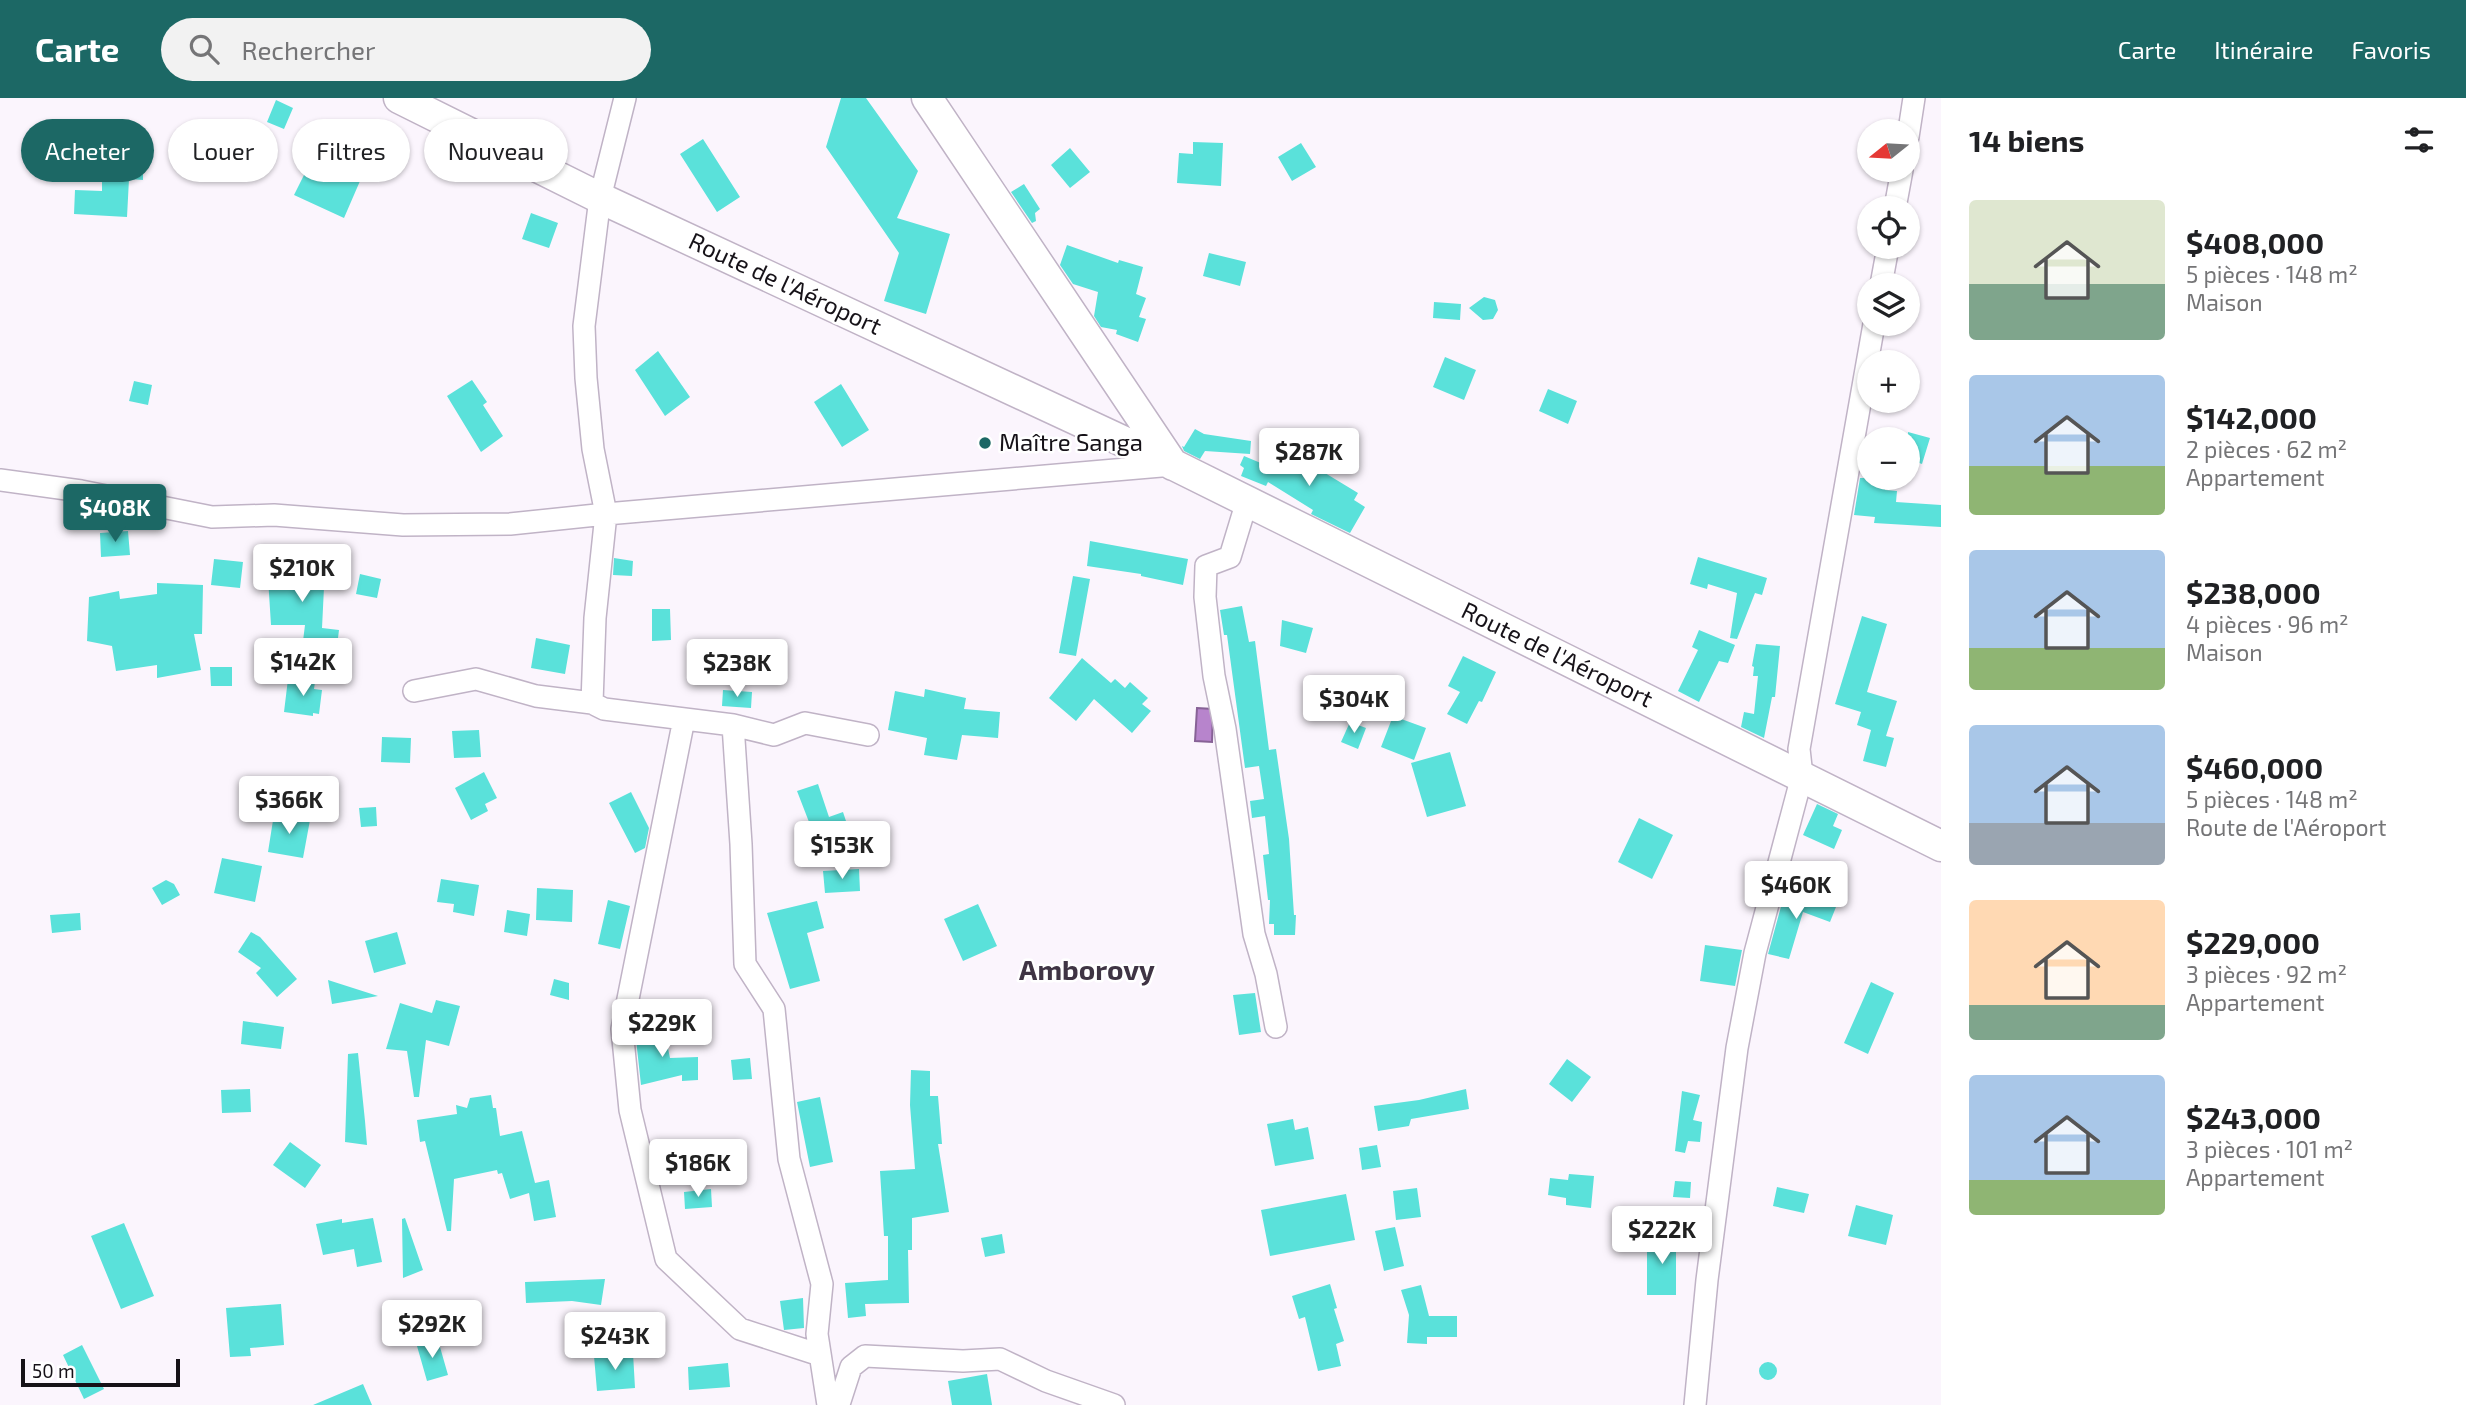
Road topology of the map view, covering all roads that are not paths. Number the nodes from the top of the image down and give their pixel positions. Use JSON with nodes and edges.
{"nodes":[{"id":1,"x":399,"y":98,"type":"edge"},
{"id":2,"x":625,"y":98,"type":"edge"},
{"id":3,"x":927,"y":98,"type":"edge"},
{"id":4,"x":1914,"y":98,"type":"edge"},
{"id":5,"x":1911,"y":119,"type":"edge"},
{"id":6,"x":600,"y":198,"type":"junction"},
{"id":7,"x":1872,"y":336,"type":"edge"},
{"id":8,"x":1174,"y":465,"type":"junction"},
{"id":9,"x":0,"y":480,"type":"edge"},
{"id":10,"x":1247,"y":501,"type":"junction"},
{"id":11,"x":606,"y":514,"type":"junction"},
{"id":12,"x":414,"y":691,"type":"dead end"},
{"id":13,"x":592,"y":703,"type":"junction"},
{"id":14,"x":684,"y":719,"type":"junction"},
{"id":15,"x":733,"y":724,"type":"junction"},
{"id":16,"x":868,"y":735,"type":"dead end"},
{"id":17,"x":1802,"y":776,"type":"junction"},
{"id":18,"x":1941,"y":846,"type":"edge"},
{"id":19,"x":1276,"y":1027,"type":"dead end"},
{"id":20,"x":820,"y":1355,"type":"junction"},
{"id":21,"x":830,"y":1405,"type":"edge"},
{"id":22,"x":1114,"y":1405,"type":"edge"},
{"id":23,"x":1695,"y":1405,"type":"edge"}],
"edges":[{"from":1,"to":6,"type":"main road","name":"Route de l'Aéroport"},
{"from":2,"to":6,"type":"street"},
{"from":3,"to":8,"type":"main road","name":"Route de l'Aéroport"},
{"from":4,"to":5,"type":"street"},
{"from":6,"to":8,"type":"main road","name":"Route de l'Aéroport"},
{"from":6,"to":11,"type":"street"},
{"from":7,"to":17,"type":"street"},
{"from":8,"to":10,"type":"main road","name":"Route de l'Aéroport"},
{"from":8,"to":11,"type":"street"},
{"from":9,"to":11,"type":"street"},
{"from":10,"to":17,"type":"main road","name":"Route de l'Aéroport"},
{"from":10,"to":19,"type":"street"},
{"from":11,"to":13,"type":"street"},
{"from":12,"to":13,"type":"street"},
{"from":13,"to":14,"type":"street"},
{"from":14,"to":15,"type":"street"},
{"from":14,"to":20,"type":"street"},
{"from":15,"to":16,"type":"street"},
{"from":15,"to":20,"type":"street"},
{"from":17,"to":18,"type":"main road","name":"Route de l'Aéroport"},
{"from":17,"to":23,"type":"street"},
{"from":20,"to":21,"type":"street"},
{"from":21,"to":22,"type":"street"}]}
